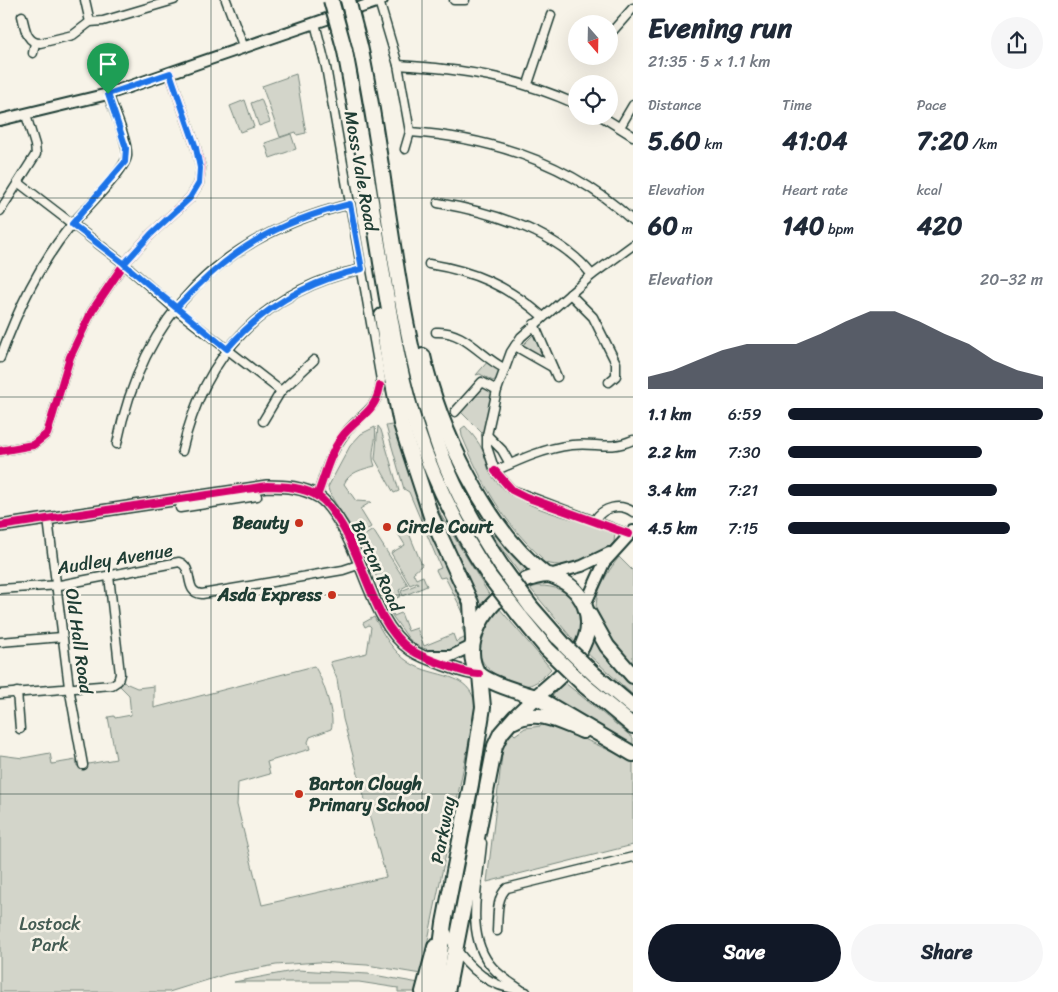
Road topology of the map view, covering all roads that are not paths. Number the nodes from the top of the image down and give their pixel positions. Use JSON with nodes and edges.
{"nodes":[{"id":1,"x":85,"y":0,"type":"edge"},
{"id":2,"x":174,"y":0,"type":"edge"},
{"id":3,"x":226,"y":0,"type":"edge"},
{"id":4,"x":332,"y":0,"type":"edge"},
{"id":5,"x":348,"y":0,"type":"edge"},
{"id":6,"x":454,"y":0,"type":"edge"},
{"id":7,"x":465,"y":0,"type":"edge"},
{"id":8,"x":381,"y":1,"type":"edge"},
{"id":9,"x":366,"y":2,"type":"edge"},
{"id":10,"x":154,"y":3,"type":"edge"},
{"id":11,"x":633,"y":8,"type":"edge"},
{"id":12,"x":551,"y":15,"type":"dead end"},
{"id":13,"x":22,"y":16,"type":"dead end"},
{"id":14,"x":90,"y":22,"type":"junction"},
{"id":15,"x":315,"y":23,"type":"junction"},
{"id":16,"x":618,"y":25,"type":"edge"},
{"id":17,"x":35,"y":43,"type":"junction"},
{"id":18,"x":244,"y":48,"type":"junction"},
{"id":19,"x":33,"y":53,"type":"dead end"},
{"id":20,"x":398,"y":65,"type":"junction"},
{"id":21,"x":170,"y":73,"type":"junction"},
{"id":22,"x":528,"y":84,"type":"junction"},
{"id":23,"x":108,"y":94,"type":"junction"},
{"id":24,"x":568,"y":101,"type":"edge"},
{"id":25,"x":633,"y":105,"type":"edge"},
{"id":26,"x":26,"y":115,"type":"junction"},
{"id":27,"x":0,"y":120,"type":"edge"},
{"id":28,"x":617,"y":125,"type":"edge"},
{"id":29,"x":620,"y":127,"type":"junction"},
{"id":30,"x":410,"y":132,"type":"junction"},
{"id":31,"x":633,"y":136,"type":"edge"},
{"id":32,"x":405,"y":149,"type":"dead end"},
{"id":33,"x":367,"y":181,"type":"junction"},
{"id":34,"x":19,"y":183,"type":"junction"},
{"id":35,"x":438,"y":203,"type":"dead end"},
{"id":36,"x":350,"y":204,"type":"junction"},
{"id":37,"x":0,"y":212,"type":"edge"},
{"id":38,"x":390,"y":220,"type":"junction"},
{"id":39,"x":633,"y":220,"type":"edge"},
{"id":40,"x":72,"y":224,"type":"junction"},
{"id":41,"x":633,"y":245,"type":"edge"},
{"id":42,"x":124,"y":264,"type":"junction"},
{"id":43,"x":429,"y":264,"type":"dead end"},
{"id":44,"x":362,"y":269,"type":"junction"},
{"id":45,"x":592,"y":275,"type":"junction"},
{"id":46,"x":570,"y":294,"type":"junction"},
{"id":47,"x":176,"y":308,"type":"junction"},
{"id":48,"x":542,"y":316,"type":"junction"},
{"id":49,"x":534,"y":324,"type":"junction"},
{"id":50,"x":436,"y":332,"type":"dead end"},
{"id":51,"x":515,"y":346,"type":"junction"},
{"id":52,"x":227,"y":349,"type":"junction"},
{"id":53,"x":0,"y":358,"type":"edge"},
{"id":54,"x":314,"y":360,"type":"dead end"},
{"id":55,"x":552,"y":367,"type":"junction"},
{"id":56,"x":504,"y":368,"type":"junction"},
{"id":57,"x":557,"y":377,"type":"dead end"},
{"id":58,"x":609,"y":382,"type":"dead end"},
{"id":59,"x":497,"y":390,"type":"junction"},
{"id":60,"x":281,"y":391,"type":"junction"},
{"id":61,"x":455,"y":412,"type":"dead end"},
{"id":62,"x":263,"y":421,"type":"dead end"},
{"id":63,"x":487,"y":435,"type":"junction"},
{"id":64,"x":633,"y":440,"type":"edge"},
{"id":65,"x":117,"y":444,"type":"dead end"},
{"id":66,"x":0,"y":451,"type":"edge"},
{"id":67,"x":182,"y":451,"type":"dead end"},
{"id":68,"x":510,"y":464,"type":"junction"},
{"id":69,"x":495,"y":471,"type":"junction"},
{"id":70,"x":245,"y":494,"type":"junction"},
{"id":71,"x":257,"y":496,"type":"dead end"},
{"id":72,"x":316,"y":496,"type":"junction"},
{"id":73,"x":202,"y":500,"type":"junction"},
{"id":74,"x":180,"y":508,"type":"dead end"},
{"id":75,"x":633,"y":512,"type":"edge"},
{"id":76,"x":48,"y":519,"type":"junction"},
{"id":77,"x":595,"y":520,"type":"junction"},
{"id":78,"x":0,"y":526,"type":"edge"},
{"id":79,"x":631,"y":532,"type":"edge"},
{"id":80,"x":613,"y":550,"type":"junction"},
{"id":81,"x":360,"y":564,"type":"junction"},
{"id":82,"x":548,"y":575,"type":"junction"},
{"id":83,"x":109,"y":576,"type":"junction"},
{"id":84,"x":56,"y":584,"type":"junction"},
{"id":85,"x":0,"y":589,"type":"edge"},
{"id":86,"x":586,"y":608,"type":"junction"},
{"id":87,"x":62,"y":637,"type":"junction"},
{"id":88,"x":0,"y":642,"type":"edge"},
{"id":89,"x":473,"y":642,"type":"junction"},
{"id":90,"x":418,"y":655,"type":"junction"},
{"id":91,"x":480,"y":674,"type":"junction"},
{"id":92,"x":633,"y":676,"type":"edge"},
{"id":93,"x":69,"y":687,"type":"junction"},
{"id":94,"x":17,"y":692,"type":"junction"},
{"id":95,"x":0,"y":694,"type":"edge"},
{"id":96,"x":542,"y":705,"type":"junction"},
{"id":97,"x":633,"y":707,"type":"edge"},
{"id":98,"x":507,"y":726,"type":"junction"},
{"id":99,"x":633,"y":726,"type":"edge"},
{"id":100,"x":20,"y":729,"type":"dead end"},
{"id":101,"x":629,"y":752,"type":"edge"},
{"id":102,"x":83,"y":765,"type":"dead end"},
{"id":103,"x":484,"y":811,"type":"junction"},
{"id":104,"x":633,"y":857,"type":"edge"},
{"id":105,"x":444,"y":923,"type":"junction"},
{"id":106,"x":496,"y":931,"type":"dead end"},
{"id":107,"x":457,"y":951,"type":"junction"},
{"id":108,"x":443,"y":975,"type":"junction"},
{"id":109,"x":427,"y":991,"type":"edge"},
{"id":110,"x":523,"y":991,"type":"edge"},
{"id":111,"x":448,"y":992,"type":"edge"},
{"id":112,"x":456,"y":992,"type":"edge"}],
"edges":[{"from":1,"to":14,"type":"street"},
{"from":2,"to":10,"type":"street"},
{"from":3,"to":18,"type":"street"},
{"from":4,"to":33,"type":"highway","bridge":true},
{"from":5,"to":38,"type":"highway","bridge":true},
{"from":6,"to":7,"type":"street"},
{"from":8,"to":9,"type":"street"},
{"from":8,"to":20,"type":"street"},
{"from":9,"to":15,"type":"street"},
{"from":10,"to":14,"type":"street"},
{"from":11,"to":16,"type":"street"},
{"from":12,"to":22,"type":"street"},
{"from":13,"to":17,"type":"street"},
{"from":14,"to":17,"type":"street"},
{"from":15,"to":18,"type":"street"},
{"from":15,"to":36,"type":"street","name":"Moss Vale Road"},
{"from":17,"to":19,"type":"street"},
{"from":18,"to":21,"type":"street"},
{"from":20,"to":22,"type":"street"},
{"from":20,"to":30,"type":"street"},
{"from":21,"to":23,"type":"street"},
{"from":21,"to":42,"type":"street"},
{"from":22,"to":24,"type":"street"},
{"from":23,"to":26,"type":"street"},
{"from":23,"to":40,"type":"street"},
{"from":25,"to":29,"type":"street"},
{"from":26,"to":27,"type":"street"},
{"from":26,"to":34,"type":"street"},
{"from":28,"to":29,"type":"street"},
{"from":29,"to":31,"type":"street"},
{"from":30,"to":32,"type":"street"},
{"from":30,"to":39,"type":"street"},
{"from":33,"to":89,"type":"highway"},
{"from":33,"to":99,"type":"highway","bridge":true},
{"from":34,"to":37,"type":"street"},
{"from":34,"to":40,"type":"street"},
{"from":35,"to":45,"type":"street"},
{"from":36,"to":44,"type":"street","name":"Moss Vale Road"},
{"from":36,"to":47,"type":"street"},
{"from":38,"to":82,"type":"highway"},
{"from":38,"to":97,"type":"highway","bridge":true},
{"from":40,"to":42,"type":"street"},
{"from":40,"to":53,"type":"street"},
{"from":41,"to":45,"type":"street"},
{"from":42,"to":47,"type":"street"},
{"from":42,"to":66,"type":"street"},
{"from":43,"to":48,"type":"street"},
{"from":44,"to":52,"type":"street"},
{"from":44,"to":72,"type":"street","name":"Moss Vale Road"},
{"from":45,"to":46,"type":"street"},
{"from":46,"to":48,"type":"street"},
{"from":46,"to":58,"type":"street"},
{"from":47,"to":52,"type":"street"},
{"from":47,"to":65,"type":"street"},
{"from":48,"to":49,"type":"street"},
{"from":49,"to":51,"type":"street"},
{"from":49,"to":55,"type":"street"},
{"from":50,"to":56,"type":"street"},
{"from":51,"to":55,"type":"street"},
{"from":51,"to":56,"type":"street"},
{"from":52,"to":60,"type":"street"},
{"from":52,"to":67,"type":"street"},
{"from":54,"to":60,"type":"street"},
{"from":55,"to":57,"type":"street"},
{"from":56,"to":59,"type":"street"},
{"from":59,"to":61,"type":"street"},
{"from":59,"to":63,"type":"street"},
{"from":60,"to":62,"type":"street"},
{"from":63,"to":68,"type":"street"},
{"from":63,"to":69,"type":"street"},
{"from":64,"to":68,"type":"street"},
{"from":68,"to":69,"type":"street"},
{"from":69,"to":77,"type":"street"},
{"from":70,"to":71,"type":"street"},
{"from":70,"to":72,"type":"street","name":"Barton Road"},
{"from":70,"to":73,"type":"street","name":"Barton Road"},
{"from":72,"to":81,"type":"street","name":"Barton Road"},
{"from":73,"to":74,"type":"street"},
{"from":73,"to":76,"type":"street","name":"Barton Road"},
{"from":75,"to":77,"type":"street"},
{"from":76,"to":78,"type":"street","name":"Barton Road"},
{"from":76,"to":84,"type":"street","name":"Old Hall Road"},
{"from":77,"to":79,"type":"street"},
{"from":79,"to":80,"type":"street"},
{"from":80,"to":82,"type":"street"},
{"from":80,"to":86,"type":"street"},
{"from":81,"to":83,"type":"street","name":"Audley Avenue"},
{"from":81,"to":90,"type":"street","name":"Barton Road"},
{"from":82,"to":86,"type":"highway"},
{"from":82,"to":89,"type":"highway"},
{"from":83,"to":84,"type":"street","name":"Audley Avenue"},
{"from":83,"to":93,"type":"street"},
{"from":84,"to":85,"type":"street","name":"Audley Avenue"},
{"from":84,"to":87,"type":"street","name":"Old Hall Road"},
{"from":86,"to":92,"type":"highway"},
{"from":86,"to":96,"type":"highway"},
{"from":87,"to":88,"type":"street"},
{"from":87,"to":93,"type":"street","name":"Old Hall Road"},
{"from":89,"to":90,"type":"street"},
{"from":89,"to":91,"type":"highway"},
{"from":90,"to":91,"type":"street","name":"Barton Road"},
{"from":91,"to":96,"type":"highway"},
{"from":91,"to":105,"type":"highway","name":"Parkway"},
{"from":93,"to":94,"type":"street"},
{"from":93,"to":102,"type":"street","name":"Old Hall Road"},
{"from":94,"to":95,"type":"street"},
{"from":94,"to":100,"type":"street"},
{"from":96,"to":98,"type":"highway","name":"Parkway"},
{"from":96,"to":98,"type":"highway"},
{"from":96,"to":101,"type":"highway"},
{"from":98,"to":103,"type":"highway","name":"Parkway"},
{"from":103,"to":107,"type":"highway","name":"Parkway"},
{"from":103,"to":110,"type":"street"},
{"from":104,"to":106,"type":"street"},
{"from":105,"to":107,"type":"street"},
{"from":105,"to":108,"type":"highway","name":"Parkway"},
{"from":107,"to":108,"type":"highway","name":"Parkway"},
{"from":107,"to":110,"type":"street"},
{"from":108,"to":109,"type":"highway"},
{"from":108,"to":111,"type":"highway"},
{"from":108,"to":112,"type":"highway"}]}
